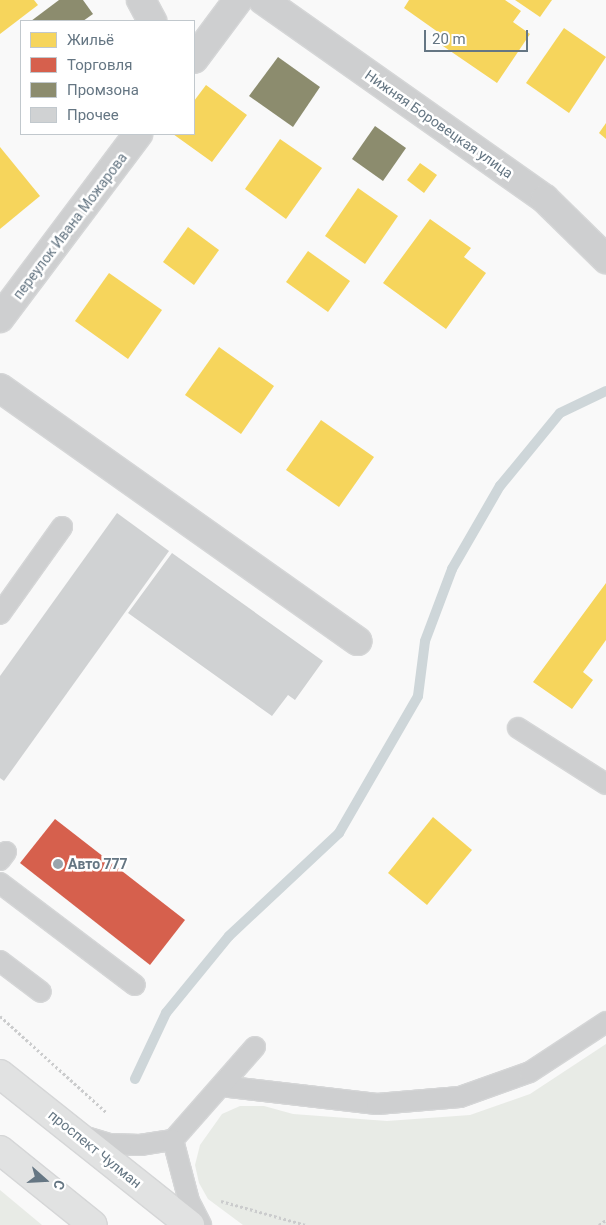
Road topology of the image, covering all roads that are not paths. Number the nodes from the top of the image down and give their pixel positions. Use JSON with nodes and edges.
{"nodes":[{"id":1,"x":141,"y":0,"type":"edge"},
{"id":2,"x":238,"y":0,"type":"edge"},
{"id":3,"x":263,"y":0,"type":"edge"},
{"id":4,"x":151,"y":20,"type":"edge"},
{"id":5,"x":195,"y":58,"type":"edge"},
{"id":6,"x":137,"y":135,"type":"edge"},
{"id":7,"x":606,"y":259,"type":"edge"},
{"id":8,"x":0,"y":318,"type":"edge"},
{"id":9,"x":0,"y":388,"type":"edge"},
{"id":10,"x":62,"y":527,"type":"dead end"},
{"id":11,"x":0,"y":614,"type":"edge"},
{"id":12,"x":357,"y":641,"type":"dead end"},
{"id":13,"x":518,"y":728,"type":"dead end"},
{"id":14,"x":606,"y":784,"type":"edge"},
{"id":15,"x":0,"y":883,"type":"edge"},
{"id":16,"x":0,"y":961,"type":"edge"},
{"id":17,"x":135,"y":985,"type":"dead end"},
{"id":18,"x":41,"y":992,"type":"dead end"},
{"id":19,"x":606,"y":1022,"type":"edge"},
{"id":20,"x":255,"y":1047,"type":"dead end"},
{"id":21,"x":0,"y":1074,"type":"edge"},
{"id":22,"x":221,"y":1086,"type":"junction"},
{"id":23,"x":79,"y":1134,"type":"junction"},
{"id":24,"x":173,"y":1140,"type":"junction"},
{"id":25,"x":0,"y":1150,"type":"edge"},
{"id":26,"x":93,"y":1225,"type":"edge"},
{"id":27,"x":190,"y":1225,"type":"edge"},
{"id":28,"x":202,"y":1225,"type":"edge"}],
"edges":[{"from":1,"to":4,"type":"street"},
{"from":2,"to":5,"type":"street"},
{"from":3,"to":7,"type":"street","name":"Нижняя Боровецкая улица"},
{"from":6,"to":8,"type":"street","name":"переулок Ивана Можарова"},
{"from":9,"to":12,"type":"street"},
{"from":10,"to":11,"type":"lane"},
{"from":13,"to":14,"type":"lane"},
{"from":15,"to":17,"type":"lane"},
{"from":16,"to":18,"type":"lane"},
{"from":19,"to":22,"type":"lane"},
{"from":20,"to":22,"type":"lane"},
{"from":21,"to":23,"type":"main road","name":"проспект Чулман"},
{"from":22,"to":24,"type":"lane"},
{"from":23,"to":24,"type":"lane"},
{"from":23,"to":27,"type":"main road","name":"проспект Чулман"},
{"from":24,"to":28,"type":"lane"},
{"from":25,"to":26,"type":"main road"}]}
